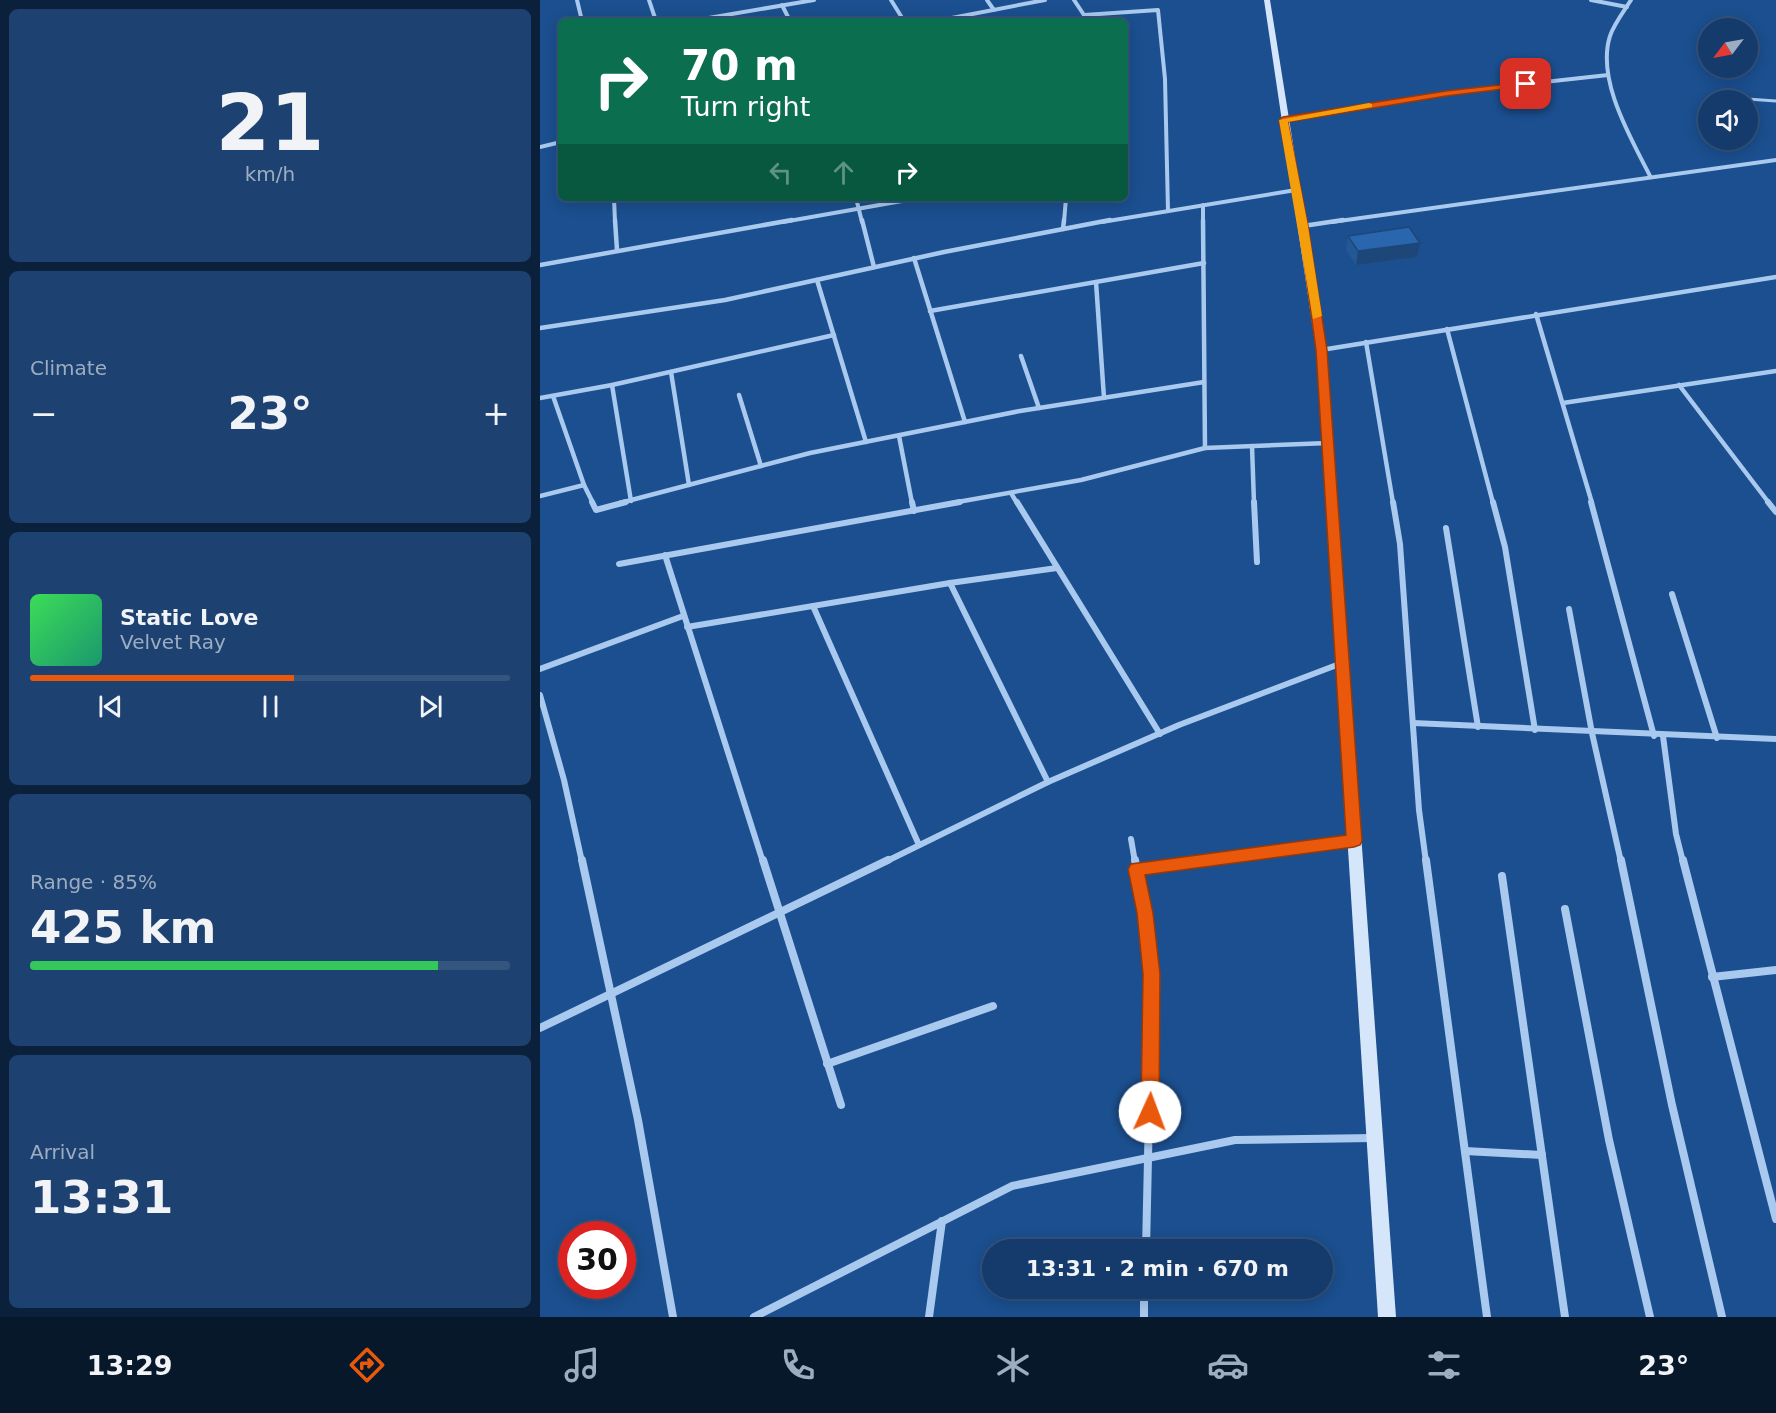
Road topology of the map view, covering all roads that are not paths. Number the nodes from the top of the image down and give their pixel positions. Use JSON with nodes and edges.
{"nodes":[{"id":1,"x":576,"y":0,"type":"edge"},
{"id":2,"x":649,"y":0,"type":"edge"},
{"id":3,"x":814,"y":0,"type":"edge"},
{"id":4,"x":891,"y":0,"type":"edge"},
{"id":5,"x":987,"y":0,"type":"edge"},
{"id":6,"x":1045,"y":0,"type":"edge"},
{"id":7,"x":1074,"y":0,"type":"edge"},
{"id":8,"x":1267,"y":0,"type":"edge"},
{"id":9,"x":1591,"y":0,"type":"edge"},
{"id":10,"x":1631,"y":0,"type":"edge"},
{"id":11,"x":782,"y":5,"type":"junction"},
{"id":12,"x":1627,"y":7,"type":"junction"},
{"id":13,"x":994,"y":10,"type":"junction"},
{"id":14,"x":1084,"y":15,"type":"junction"},
{"id":15,"x":581,"y":18,"type":"edge"},
{"id":16,"x":655,"y":18,"type":"edge"},
{"id":17,"x":708,"y":18,"type":"edge"},
{"id":18,"x":788,"y":18,"type":"edge"},
{"id":19,"x":902,"y":18,"type":"edge"},
{"id":20,"x":952,"y":18,"type":"edge"},
{"id":21,"x":1083,"y":18,"type":"edge"},
{"id":22,"x":1608,"y":75,"type":"junction"},
{"id":23,"x":1758,"y":100,"type":"edge"},
{"id":24,"x":1776,"y":101,"type":"edge"},
{"id":25,"x":1283,"y":120,"type":"junction"},
{"id":26,"x":558,"y":143,"type":"edge"},
{"id":27,"x":540,"y":147,"type":"edge"},
{"id":28,"x":1776,"y":159,"type":"edge"},
{"id":29,"x":1650,"y":176,"type":"junction"},
{"id":30,"x":1296,"y":190,"type":"junction"},
{"id":31,"x":615,"y":201,"type":"edge"},
{"id":32,"x":857,"y":201,"type":"edge"},
{"id":33,"x":900,"y":201,"type":"edge"},
{"id":34,"x":1066,"y":201,"type":"edge"},
{"id":35,"x":1203,"y":205,"type":"junction"},
{"id":36,"x":859,"y":208,"type":"junction"},
{"id":37,"x":1168,"y":211,"type":"junction"},
{"id":38,"x":1303,"y":226,"type":"junction"},
{"id":39,"x":1064,"y":230,"type":"junction"},
{"id":40,"x":617,"y":250,"type":"junction"},
{"id":41,"x":914,"y":258,"type":"junction"},
{"id":42,"x":1203,"y":263,"type":"junction"},
{"id":43,"x":540,"y":265,"type":"edge"},
{"id":44,"x":874,"y":267,"type":"junction"},
{"id":45,"x":1776,"y":277,"type":"edge"},
{"id":46,"x":817,"y":280,"type":"junction"},
{"id":47,"x":1096,"y":282,"type":"junction"},
{"id":48,"x":930,"y":311,"type":"junction"},
{"id":49,"x":1536,"y":314,"type":"junction"},
{"id":50,"x":540,"y":328,"type":"edge"},
{"id":51,"x":1447,"y":329,"type":"junction"},
{"id":52,"x":834,"y":335,"type":"junction"},
{"id":53,"x":1366,"y":342,"type":"junction"},
{"id":54,"x":1322,"y":350,"type":"junction"},
{"id":55,"x":1021,"y":356,"type":"dead end"},
{"id":56,"x":1776,"y":371,"type":"edge"},
{"id":57,"x":671,"y":372,"type":"junction"},
{"id":58,"x":1204,"y":382,"type":"junction"},
{"id":59,"x":612,"y":385,"type":"junction"},
{"id":60,"x":1679,"y":386,"type":"junction"},
{"id":61,"x":739,"y":395,"type":"dead end"},
{"id":62,"x":553,"y":396,"type":"junction"},
{"id":63,"x":540,"y":398,"type":"edge"},
{"id":64,"x":1104,"y":398,"type":"junction"},
{"id":65,"x":1563,"y":403,"type":"junction"},
{"id":66,"x":1039,"y":408,"type":"junction"},
{"id":67,"x":965,"y":422,"type":"junction"},
{"id":68,"x":898,"y":436,"type":"junction"},
{"id":69,"x":866,"y":442,"type":"junction"},
{"id":70,"x":1328,"y":443,"type":"junction"},
{"id":71,"x":1252,"y":446,"type":"junction"},
{"id":72,"x":1204,"y":448,"type":"junction"},
{"id":73,"x":761,"y":466,"type":"junction"},
{"id":74,"x":584,"y":485,"type":"junction"},
{"id":75,"x":689,"y":485,"type":"junction"},
{"id":76,"x":1011,"y":493,"type":"junction"},
{"id":77,"x":540,"y":496,"type":"edge"},
{"id":78,"x":631,"y":501,"type":"junction"},
{"id":79,"x":914,"y":511,"type":"junction"},
{"id":80,"x":1776,"y":512,"type":"edge"},
{"id":81,"x":1446,"y":528,"type":"dead end"},
{"id":82,"x":665,"y":555,"type":"junction"},
{"id":83,"x":1257,"y":562,"type":"dead end"},
{"id":84,"x":619,"y":564,"type":"dead end"},
{"id":85,"x":1057,"y":568,"type":"junction"},
{"id":86,"x":950,"y":583,"type":"junction"},
{"id":87,"x":1672,"y":594,"type":"dead end"},
{"id":88,"x":813,"y":606,"type":"junction"},
{"id":89,"x":1569,"y":609,"type":"dead end"},
{"id":90,"x":683,"y":616,"type":"junction"},
{"id":91,"x":687,"y":627,"type":"junction"},
{"id":92,"x":1343,"y":663,"type":"junction"},
{"id":93,"x":540,"y":669,"type":"edge"},
{"id":94,"x":540,"y":695,"type":"edge"},
{"id":95,"x":1413,"y":723,"type":"junction"},
{"id":96,"x":1478,"y":727,"type":"junction"},
{"id":97,"x":1535,"y":730,"type":"junction"},
{"id":98,"x":1592,"y":733,"type":"junction"},
{"id":99,"x":1160,"y":734,"type":"junction"},
{"id":100,"x":1654,"y":736,"type":"junction"},
{"id":101,"x":1663,"y":736,"type":"junction"},
{"id":102,"x":1717,"y":738,"type":"junction"},
{"id":103,"x":1776,"y":739,"type":"edge"},
{"id":104,"x":1048,"y":783,"type":"junction"},
{"id":105,"x":1131,"y":839,"type":"dead end"},
{"id":106,"x":1354,"y":841,"type":"junction"},
{"id":107,"x":919,"y":845,"type":"junction"},
{"id":108,"x":1136,"y":869,"type":"junction"},
{"id":109,"x":1502,"y":876,"type":"dead end"},
{"id":110,"x":1565,"y":909,"type":"dead end"},
{"id":111,"x":781,"y":913,"type":"junction"},
{"id":112,"x":1776,"y":970,"type":"edge"},
{"id":113,"x":1712,"y":977,"type":"junction"},
{"id":114,"x":612,"y":995,"type":"junction"},
{"id":115,"x":993,"y":1006,"type":"dead end"},
{"id":116,"x":540,"y":1028,"type":"edge"},
{"id":117,"x":827,"y":1064,"type":"junction"},
{"id":118,"x":841,"y":1105,"type":"dead end"},
{"id":119,"x":1375,"y":1138,"type":"junction"},
{"id":120,"x":1465,"y":1151,"type":"junction"},
{"id":121,"x":1542,"y":1155,"type":"junction"},
{"id":122,"x":1148,"y":1158,"type":"junction"},
{"id":123,"x":1776,"y":1219,"type":"edge"},
{"id":124,"x":942,"y":1221,"type":"junction"},
{"id":125,"x":1146,"y":1239,"type":"edge"},
{"id":126,"x":1144,"y":1299,"type":"edge"},
{"id":127,"x":673,"y":1317,"type":"edge"},
{"id":128,"x":753,"y":1317,"type":"edge"},
{"id":129,"x":929,"y":1317,"type":"edge"},
{"id":130,"x":1143,"y":1317,"type":"edge"},
{"id":131,"x":1387,"y":1317,"type":"edge"},
{"id":132,"x":1487,"y":1317,"type":"edge"},
{"id":133,"x":1565,"y":1317,"type":"edge"},
{"id":134,"x":1650,"y":1317,"type":"edge"},
{"id":135,"x":1722,"y":1317,"type":"edge"}],
"edges":[{"from":1,"to":15,"type":"street"},
{"from":2,"to":16,"type":"street"},
{"from":3,"to":11,"type":"street"},
{"from":4,"to":19,"type":"street"},
{"from":5,"to":13,"type":"street"},
{"from":6,"to":13,"type":"street"},
{"from":7,"to":14,"type":"street"},
{"from":8,"to":25,"type":"street"},
{"from":9,"to":12,"type":"street"},
{"from":10,"to":12,"type":"street"},
{"from":11,"to":17,"type":"street"},
{"from":11,"to":18,"type":"street"},
{"from":12,"to":22,"type":"street"},
{"from":13,"to":20,"type":"street"},
{"from":14,"to":21,"type":"street"},
{"from":14,"to":37,"type":"street"},
{"from":22,"to":25,"type":"street"},
{"from":22,"to":29,"type":"street"},
{"from":23,"to":24,"type":"lane"},
{"from":25,"to":30,"type":"street"},
{"from":26,"to":27,"type":"street"},
{"from":28,"to":29,"type":"street"},
{"from":29,"to":38,"type":"street"},
{"from":30,"to":35,"type":"street"},
{"from":30,"to":38,"type":"street"},
{"from":31,"to":40,"type":"street"},
{"from":32,"to":36,"type":"street"},
{"from":33,"to":36,"type":"street"},
{"from":34,"to":39,"type":"street"},
{"from":35,"to":37,"type":"street"},
{"from":35,"to":42,"type":"street"},
{"from":36,"to":40,"type":"street"},
{"from":36,"to":44,"type":"street"},
{"from":37,"to":39,"type":"street"},
{"from":38,"to":54,"type":"street"},
{"from":39,"to":41,"type":"street"},
{"from":40,"to":43,"type":"street"},
{"from":41,"to":44,"type":"street"},
{"from":41,"to":48,"type":"street"},
{"from":42,"to":47,"type":"street"},
{"from":42,"to":58,"type":"street"},
{"from":44,"to":46,"type":"street"},
{"from":45,"to":49,"type":"street"},
{"from":46,"to":50,"type":"street"},
{"from":46,"to":52,"type":"street"},
{"from":47,"to":48,"type":"street"},
{"from":47,"to":64,"type":"street"},
{"from":48,"to":67,"type":"street"},
{"from":49,"to":51,"type":"street"},
{"from":49,"to":65,"type":"street"},
{"from":51,"to":53,"type":"street"},
{"from":51,"to":97,"type":"street"},
{"from":52,"to":57,"type":"street"},
{"from":52,"to":69,"type":"street"},
{"from":53,"to":54,"type":"street"},
{"from":53,"to":95,"type":"street"},
{"from":54,"to":70,"type":"street"},
{"from":55,"to":66,"type":"street"},
{"from":56,"to":60,"type":"street"},
{"from":57,"to":59,"type":"street"},
{"from":57,"to":75,"type":"street"},
{"from":58,"to":64,"type":"street"},
{"from":58,"to":72,"type":"street"},
{"from":59,"to":62,"type":"street"},
{"from":59,"to":78,"type":"street"},
{"from":60,"to":65,"type":"street"},
{"from":60,"to":80,"type":"street"},
{"from":61,"to":73,"type":"street"},
{"from":62,"to":63,"type":"street"},
{"from":62,"to":74,"type":"street"},
{"from":64,"to":66,"type":"street"},
{"from":65,"to":100,"type":"street"},
{"from":66,"to":67,"type":"street"},
{"from":67,"to":68,"type":"street"},
{"from":68,"to":69,"type":"street"},
{"from":68,"to":79,"type":"street"},
{"from":69,"to":73,"type":"street"},
{"from":70,"to":71,"type":"street"},
{"from":70,"to":92,"type":"street"},
{"from":71,"to":72,"type":"street"},
{"from":71,"to":83,"type":"street"},
{"from":72,"to":76,"type":"street"},
{"from":73,"to":75,"type":"street"},
{"from":74,"to":77,"type":"street"},
{"from":74,"to":78,"type":"street"},
{"from":75,"to":78,"type":"street"},
{"from":76,"to":79,"type":"street"},
{"from":76,"to":85,"type":"street"},
{"from":79,"to":82,"type":"street"},
{"from":81,"to":96,"type":"street"},
{"from":82,"to":84,"type":"street"},
{"from":82,"to":90,"type":"street"},
{"from":85,"to":86,"type":"street"},
{"from":85,"to":99,"type":"street"},
{"from":86,"to":88,"type":"street"},
{"from":86,"to":104,"type":"street"},
{"from":87,"to":102,"type":"street"},
{"from":88,"to":91,"type":"street"},
{"from":88,"to":107,"type":"street"},
{"from":89,"to":98,"type":"street"},
{"from":90,"to":91,"type":"street"},
{"from":90,"to":93,"type":"street"},
{"from":91,"to":111,"type":"street"},
{"from":92,"to":99,"type":"street"},
{"from":92,"to":106,"type":"street"},
{"from":94,"to":114,"type":"street"},
{"from":95,"to":96,"type":"street"},
{"from":95,"to":120,"type":"street"},
{"from":96,"to":97,"type":"street"},
{"from":97,"to":98,"type":"street"},
{"from":98,"to":100,"type":"street"},
{"from":98,"to":135,"type":"street"},
{"from":99,"to":104,"type":"street"},
{"from":100,"to":101,"type":"street"},
{"from":101,"to":102,"type":"street"},
{"from":101,"to":113,"type":"street"},
{"from":102,"to":103,"type":"street"},
{"from":104,"to":107,"type":"street"},
{"from":105,"to":108,"type":"street"},
{"from":106,"to":108,"type":"street"},
{"from":106,"to":119,"type":"street"},
{"from":107,"to":111,"type":"street"},
{"from":108,"to":122,"type":"street"},
{"from":109,"to":121,"type":"street"},
{"from":110,"to":134,"type":"street"},
{"from":111,"to":114,"type":"street"},
{"from":111,"to":117,"type":"street"},
{"from":112,"to":113,"type":"street"},
{"from":113,"to":123,"type":"street"},
{"from":114,"to":116,"type":"street"},
{"from":114,"to":127,"type":"street"},
{"from":115,"to":117,"type":"street"},
{"from":117,"to":118,"type":"street"},
{"from":119,"to":122,"type":"street"},
{"from":119,"to":131,"type":"street"},
{"from":120,"to":121,"type":"street"},
{"from":120,"to":132,"type":"street"},
{"from":121,"to":133,"type":"street"},
{"from":122,"to":124,"type":"street"},
{"from":122,"to":125,"type":"street"},
{"from":124,"to":128,"type":"street"},
{"from":124,"to":129,"type":"street"},
{"from":126,"to":130,"type":"street"}]}
